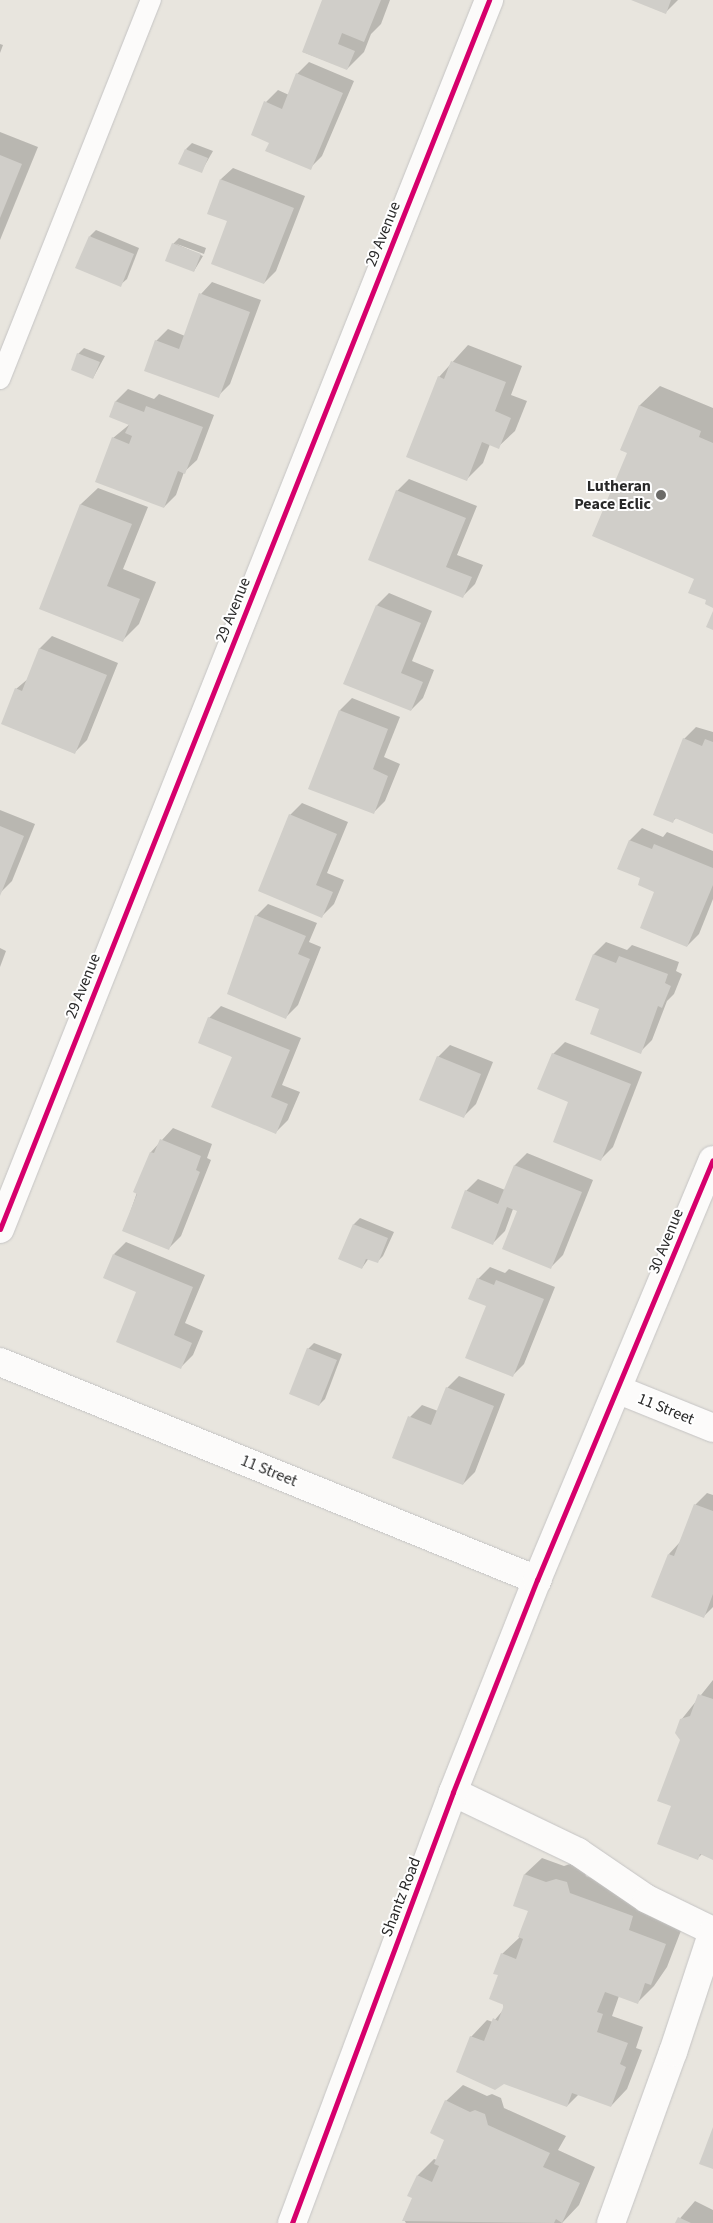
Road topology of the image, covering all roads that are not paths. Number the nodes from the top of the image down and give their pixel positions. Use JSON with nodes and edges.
{"nodes":[{"id":1,"x":151,"y":0,"type":"edge"},
{"id":2,"x":489,"y":0,"type":"edge"},
{"id":3,"x":0,"y":379,"type":"edge"},
{"id":4,"x":713,"y":1160,"type":"edge"},
{"id":5,"x":0,"y":1229,"type":"edge"},
{"id":6,"x":0,"y":1362,"type":"edge"},
{"id":7,"x":619,"y":1390,"type":"junction"},
{"id":8,"x":713,"y":1428,"type":"edge"},
{"id":9,"x":537,"y":1580,"type":"junction"},
{"id":10,"x":453,"y":1792,"type":"junction"},
{"id":11,"x":713,"y":1931,"type":"edge"},
{"id":12,"x":292,"y":2223,"type":"edge"},
{"id":13,"x":611,"y":2223,"type":"edge"}],
"edges":[{"from":1,"to":3,"type":"lane"},
{"from":2,"to":5,"type":"street","name":"29 Avenue"},
{"from":4,"to":7,"type":"street","name":"30 Avenue"},
{"from":6,"to":9,"type":"street","name":"11 Street"},
{"from":7,"to":8,"type":"street","name":"11 Street"},
{"from":7,"to":9,"type":"street","name":"30 Avenue"},
{"from":9,"to":10,"type":"street","name":"Shantz Road"},
{"from":10,"to":11,"type":"street"},
{"from":10,"to":12,"type":"street","name":"Shantz Road"},
{"from":11,"to":13,"type":"street"}]}
